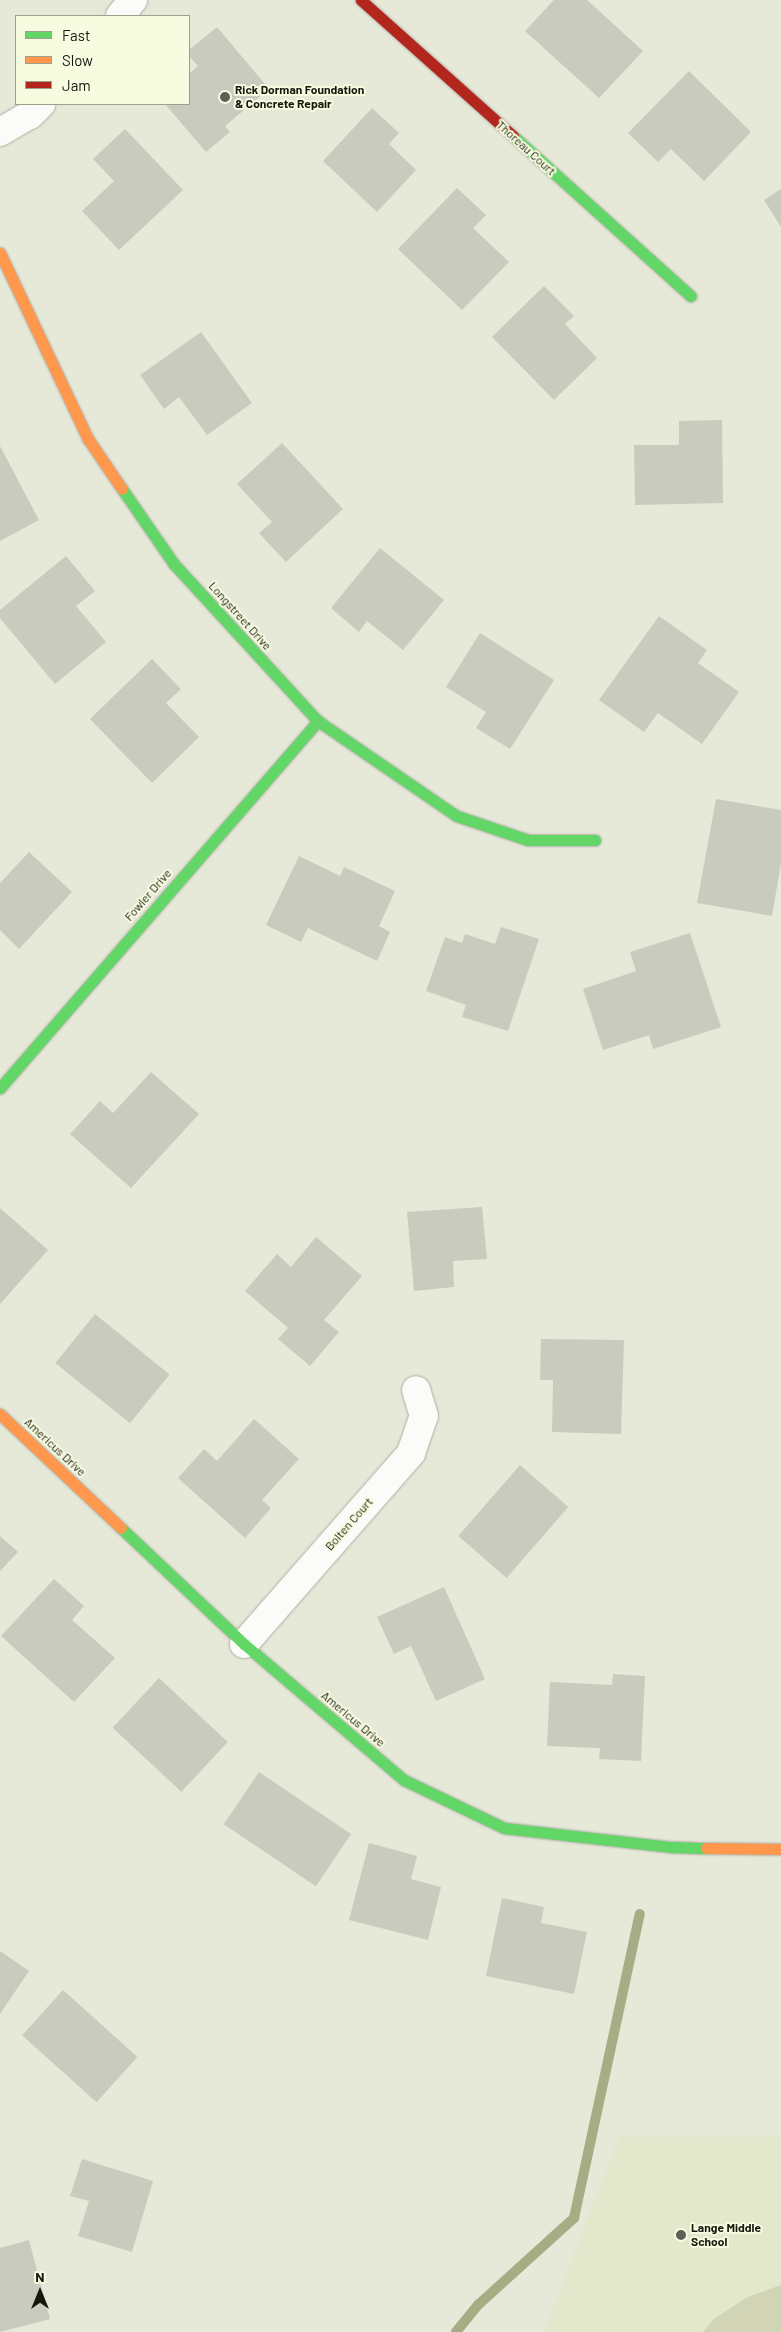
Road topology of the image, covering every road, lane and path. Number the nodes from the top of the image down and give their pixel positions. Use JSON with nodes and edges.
{"nodes":[{"id":1,"x":134,"y":0,"type":"edge"},
{"id":2,"x":361,"y":0,"type":"edge"},
{"id":3,"x":121,"y":15,"type":"edge"},
{"id":4,"x":40,"y":105,"type":"edge"},
{"id":5,"x":0,"y":132,"type":"edge"},
{"id":6,"x":0,"y":253,"type":"edge"},
{"id":7,"x":691,"y":296,"type":"dead end"},
{"id":8,"x":318,"y":721,"type":"junction"},
{"id":9,"x":595,"y":840,"type":"dead end"},
{"id":10,"x":0,"y":1088,"type":"edge"},
{"id":11,"x":416,"y":1390,"type":"dead end"},
{"id":12,"x":0,"y":1414,"type":"edge"},
{"id":13,"x":244,"y":1644,"type":"junction"},
{"id":14,"x":781,"y":1850,"type":"edge"}],
"edges":[{"from":1,"to":3,"type":"street"},
{"from":2,"to":7,"type":"street","name":"Thoreau Court"},
{"from":4,"to":5,"type":"street"},
{"from":6,"to":8,"type":"street","name":"Longstreet Drive"},
{"from":8,"to":9,"type":"street","name":"Longstreet Drive"},
{"from":8,"to":10,"type":"street","name":"Fowler Drive"},
{"from":11,"to":13,"type":"street","name":"Bolten Court"},
{"from":12,"to":13,"type":"street","name":"Americus Drive"},
{"from":13,"to":14,"type":"street","name":"Americus Drive"}]}
